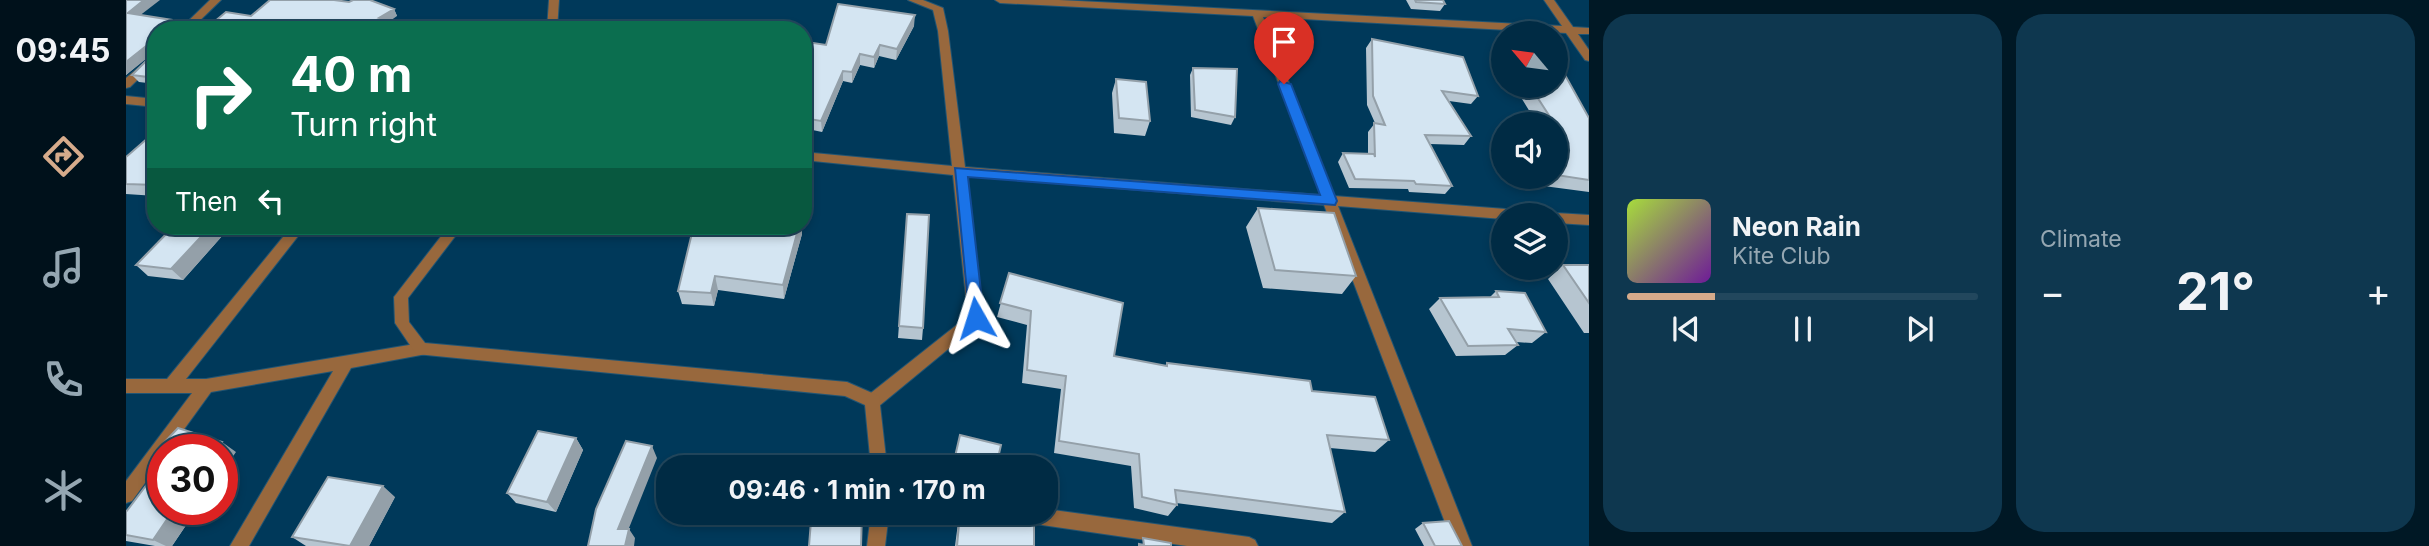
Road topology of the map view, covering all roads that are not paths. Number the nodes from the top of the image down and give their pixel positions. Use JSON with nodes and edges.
{"nodes":[{"id":1,"x":216,"y":0,"type":"edge"},
{"id":2,"x":554,"y":0,"type":"edge"},
{"id":3,"x":913,"y":0,"type":"edge"},
{"id":4,"x":1000,"y":0,"type":"edge"},
{"id":5,"x":1549,"y":0,"type":"edge"},
{"id":6,"x":1257,"y":14,"type":"junction"},
{"id":7,"x":194,"y":21,"type":"edge"},
{"id":8,"x":553,"y":21,"type":"edge"},
{"id":9,"x":1572,"y":31,"type":"junction"},
{"id":10,"x":1589,"y":32,"type":"edge"},
{"id":11,"x":1589,"y":58,"type":"edge"},
{"id":12,"x":147,"y":64,"type":"edge"},
{"id":13,"x":126,"y":84,"type":"edge"},
{"id":14,"x":126,"y":100,"type":"edge"},
{"id":15,"x":147,"y":102,"type":"edge"},
{"id":16,"x":812,"y":157,"type":"edge"},
{"id":17,"x":960,"y":171,"type":"junction"},
{"id":18,"x":1329,"y":201,"type":"junction"},
{"id":19,"x":1491,"y":213,"type":"edge"},
{"id":20,"x":1568,"y":219,"type":"edge"},
{"id":21,"x":1589,"y":220,"type":"edge"},
{"id":22,"x":292,"y":235,"type":"edge"},
{"id":23,"x":449,"y":235,"type":"edge"},
{"id":24,"x":421,"y":349,"type":"junction"},
{"id":25,"x":347,"y":362,"type":"junction"},
{"id":26,"x":126,"y":386,"type":"edge"},
{"id":27,"x":171,"y":386,"type":"junction"},
{"id":28,"x":206,"y":386,"type":"junction"},
{"id":29,"x":873,"y":401,"type":"junction"},
{"id":30,"x":878,"y":455,"type":"edge"},
{"id":31,"x":126,"y":495,"type":"edge"},
{"id":32,"x":1058,"y":519,"type":"edge"},
{"id":33,"x":879,"y":525,"type":"edge"},
{"id":34,"x":239,"y":546,"type":"edge"},
{"id":35,"x":876,"y":546,"type":"edge"},
{"id":36,"x":1249,"y":546,"type":"edge"},
{"id":37,"x":1463,"y":546,"type":"edge"}],
"edges":[{"from":1,"to":7,"type":"street"},
{"from":2,"to":8,"type":"street"},
{"from":3,"to":17,"type":"street"},
{"from":4,"to":6,"type":"street"},
{"from":5,"to":9,"type":"street"},
{"from":6,"to":9,"type":"street"},
{"from":6,"to":18,"type":"street"},
{"from":9,"to":10,"type":"street"},
{"from":9,"to":11,"type":"street"},
{"from":12,"to":13,"type":"street"},
{"from":14,"to":15,"type":"street"},
{"from":16,"to":17,"type":"street"},
{"from":17,"to":18,"type":"street"},
{"from":17,"to":29,"type":"street"},
{"from":18,"to":19,"type":"street"},
{"from":18,"to":37,"type":"street"},
{"from":20,"to":21,"type":"street"},
{"from":22,"to":27,"type":"street"},
{"from":23,"to":24,"type":"street"},
{"from":24,"to":25,"type":"street"},
{"from":24,"to":29,"type":"street"},
{"from":25,"to":28,"type":"street"},
{"from":25,"to":34,"type":"street"},
{"from":26,"to":27,"type":"street"},
{"from":27,"to":28,"type":"street"},
{"from":28,"to":31,"type":"street"},
{"from":29,"to":30,"type":"street"},
{"from":32,"to":36,"type":"street"},
{"from":33,"to":35,"type":"street"}]}
